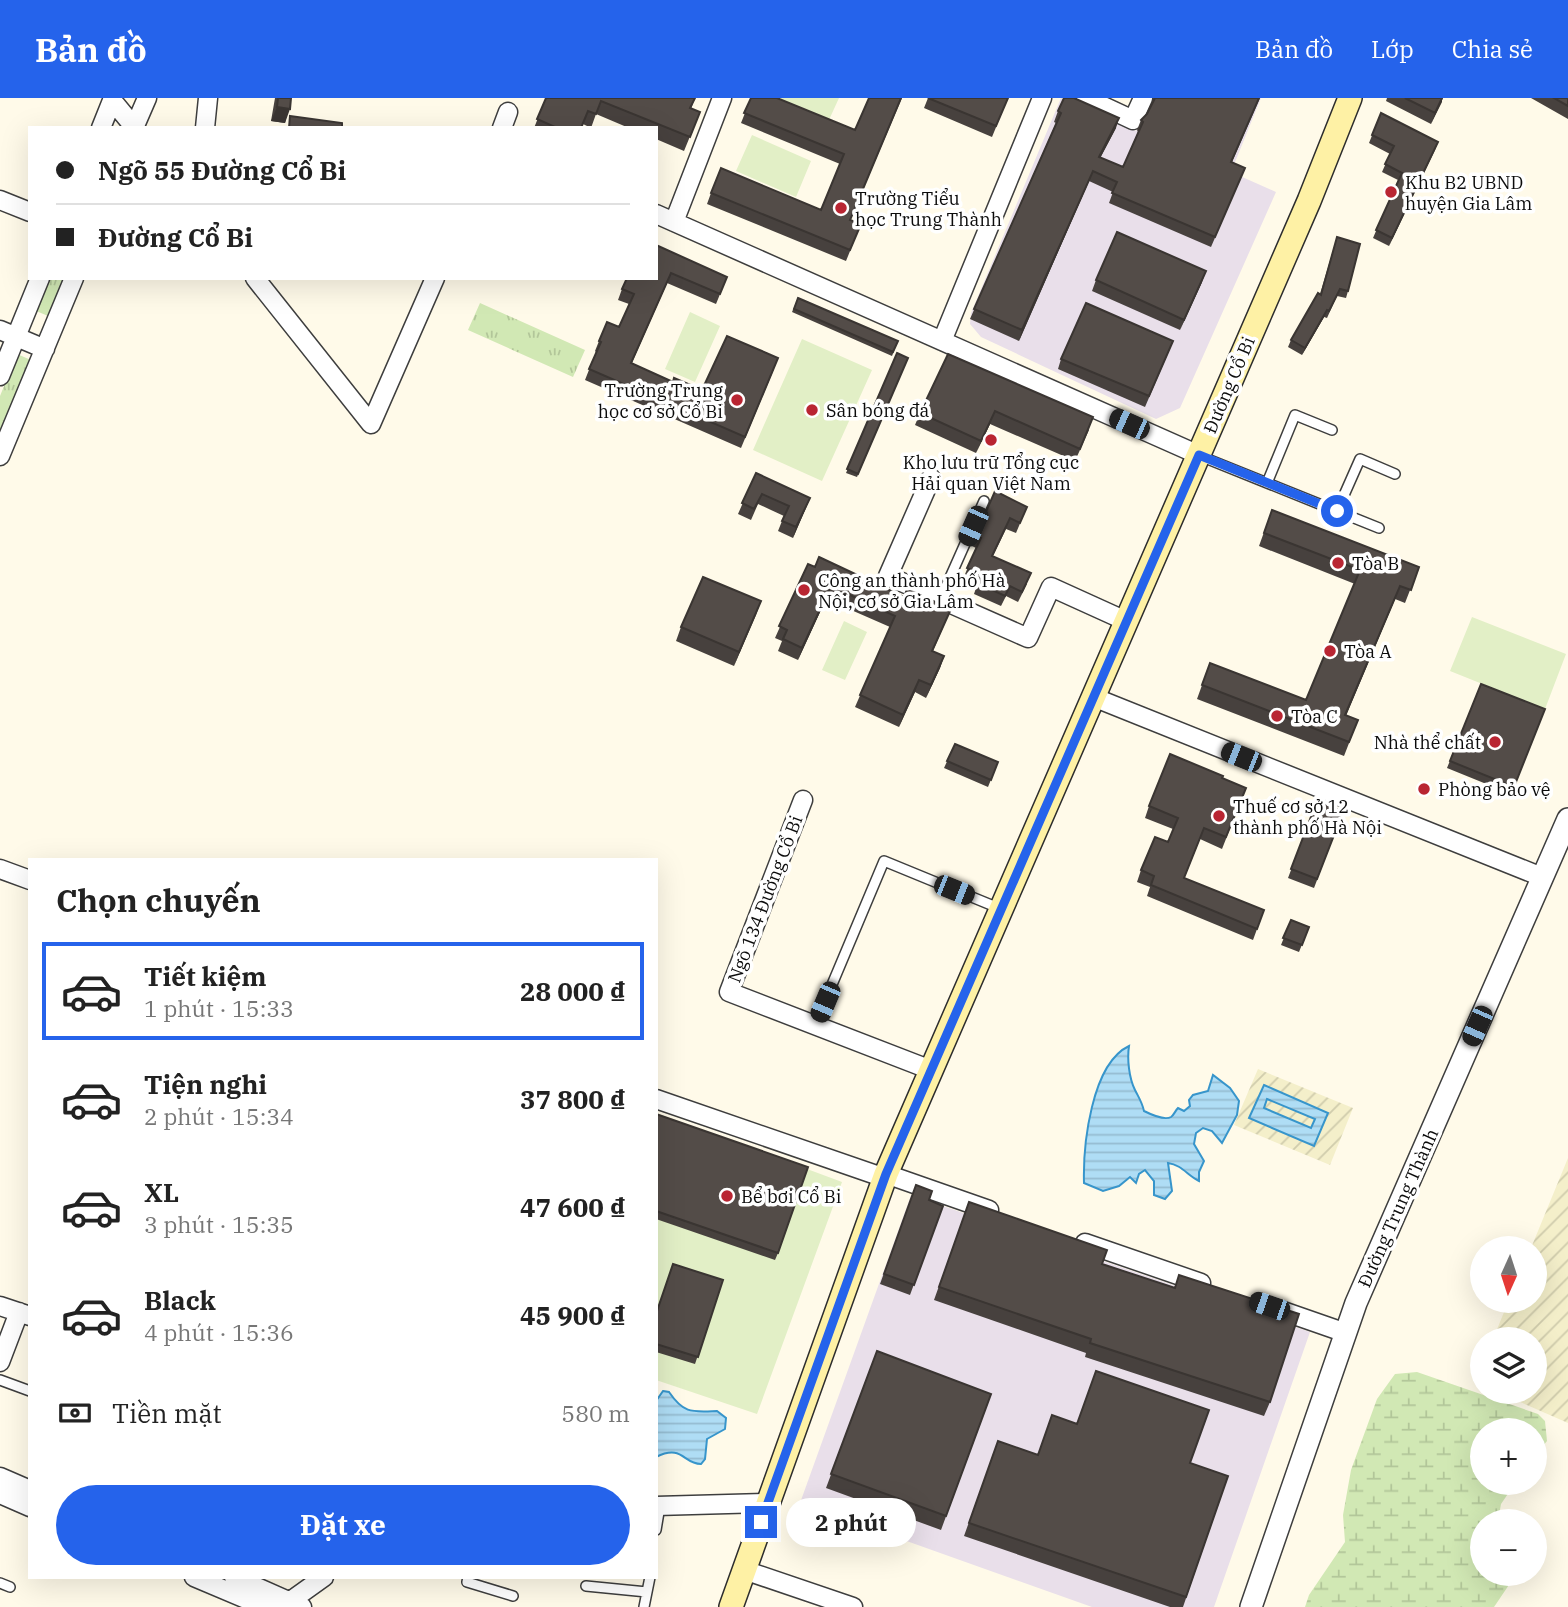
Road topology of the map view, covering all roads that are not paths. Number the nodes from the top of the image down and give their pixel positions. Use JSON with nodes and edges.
{"nodes":[{"id":1,"x":147,"y":98,"type":"edge"},
{"id":2,"x":208,"y":98,"type":"edge"},
{"id":3,"x":722,"y":98,"type":"edge"},
{"id":4,"x":1042,"y":98,"type":"edge"},
{"id":5,"x":1086,"y":98,"type":"edge"},
{"id":6,"x":1143,"y":98,"type":"edge"},
{"id":7,"x":1350,"y":98,"type":"edge"},
{"id":8,"x":113,"y":99,"type":"edge"},
{"id":9,"x":102,"y":126,"type":"edge"},
{"id":10,"x":133,"y":126,"type":"edge"},
{"id":11,"x":135,"y":126,"type":"edge"},
{"id":12,"x":205,"y":126,"type":"edge"},
{"id":13,"x":0,"y":200,"type":"edge"},
{"id":14,"x":28,"y":211,"type":"edge"},
{"id":15,"x":658,"y":215,"type":"edge"},
{"id":16,"x":674,"y":222,"type":"junction"},
{"id":17,"x":39,"y":280,"type":"edge"},
{"id":18,"x":73,"y":280,"type":"edge"},
{"id":19,"x":257,"y":280,"type":"edge"},
{"id":20,"x":434,"y":280,"type":"edge"},
{"id":21,"x":8,"y":333,"type":"edge"},
{"id":22,"x":942,"y":341,"type":"junction"},
{"id":23,"x":45,"y":349,"type":"junction"},
{"id":24,"x":0,"y":376,"type":"edge"},
{"id":25,"x":1332,"y":430,"type":"dead end"},
{"id":26,"x":1199,"y":455,"type":"junction"},
{"id":27,"x":0,"y":456,"type":"edge"},
{"id":28,"x":1395,"y":474,"type":"dead end"},
{"id":29,"x":932,"y":478,"type":"dead end"},
{"id":30,"x":1267,"y":483,"type":"junction"},
{"id":31,"x":984,"y":501,"type":"dead end"},
{"id":32,"x":1337,"y":511,"type":"junction"},
{"id":33,"x":1379,"y":528,"type":"dead end"},
{"id":34,"x":940,"y":600,"type":"junction"},
{"id":35,"x":1126,"y":621,"type":"junction"},
{"id":36,"x":1093,"y":697,"type":"junction"},
{"id":37,"x":803,"y":800,"type":"dead end"},
{"id":38,"x":1568,"y":819,"type":"edge"},
{"id":39,"x":0,"y":869,"type":"edge"},
{"id":40,"x":1542,"y":877,"type":"junction"},
{"id":41,"x":28,"y":879,"type":"edge"},
{"id":42,"x":1001,"y":909,"type":"junction"},
{"id":43,"x":815,"y":1025,"type":"junction"},
{"id":44,"x":931,"y":1070,"type":"junction"},
{"id":45,"x":658,"y":1100,"type":"edge"},
{"id":46,"x":885,"y":1176,"type":"junction"},
{"id":47,"x":1011,"y":1217,"type":"edge"},
{"id":48,"x":1063,"y":1235,"type":"edge"},
{"id":49,"x":1217,"y":1289,"type":"edge"},
{"id":50,"x":1256,"y":1302,"type":"edge"},
{"id":51,"x":0,"y":1306,"type":"edge"},
{"id":52,"x":24,"y":1314,"type":"edge"},
{"id":53,"x":1346,"y":1333,"type":"junction"},
{"id":54,"x":0,"y":1362,"type":"edge"},
{"id":55,"x":0,"y":1380,"type":"edge"},
{"id":56,"x":28,"y":1390,"type":"edge"},
{"id":57,"x":0,"y":1477,"type":"edge"},
{"id":58,"x":28,"y":1489,"type":"edge"},
{"id":59,"x":0,"y":1494,"type":"edge"},
{"id":60,"x":768,"y":1503,"type":"junction"},
{"id":61,"x":28,"y":1506,"type":"edge"},
{"id":62,"x":658,"y":1506,"type":"edge"},
{"id":63,"x":744,"y":1570,"type":"junction"},
{"id":64,"x":199,"y":1579,"type":"edge"},
{"id":65,"x":238,"y":1579,"type":"edge"},
{"id":66,"x":322,"y":1579,"type":"edge"},
{"id":67,"x":468,"y":1579,"type":"edge"},
{"id":68,"x":650,"y":1579,"type":"edge"},
{"id":69,"x":586,"y":1586,"type":"dead end"},
{"id":70,"x":647,"y":1592,"type":"junction"},
{"id":71,"x":513,"y":1595,"type":"dead end"},
{"id":72,"x":820,"y":1602,"type":"edge"},
{"id":73,"x":291,"y":1605,"type":"edge"},
{"id":74,"x":265,"y":1607,"type":"edge"},
{"id":75,"x":644,"y":1607,"type":"edge"},
{"id":76,"x":731,"y":1607,"type":"edge"},
{"id":77,"x":853,"y":1607,"type":"edge"},
{"id":78,"x":1251,"y":1607,"type":"edge"}],
"edges":[{"from":1,"to":11,"type":"street"},
{"from":2,"to":12,"type":"street"},
{"from":3,"to":16,"type":"street"},
{"from":4,"to":22,"type":"street"},
{"from":5,"to":6,"type":"street"},
{"from":7,"to":26,"type":"main road","name":"Đường Cổ Bi"},
{"from":8,"to":9,"type":"street"},
{"from":8,"to":10,"type":"street"},
{"from":13,"to":14,"type":"street"},
{"from":15,"to":16,"type":"street"},
{"from":16,"to":22,"type":"street"},
{"from":17,"to":21,"type":"street"},
{"from":18,"to":23,"type":"street"},
{"from":19,"to":20,"type":"street"},
{"from":21,"to":23,"type":"street"},
{"from":21,"to":24,"type":"street"},
{"from":22,"to":26,"type":"street"},
{"from":23,"to":27,"type":"street"},
{"from":25,"to":30,"type":"lane"},
{"from":26,"to":30,"type":"lane"},
{"from":26,"to":35,"type":"main road","name":"Đường Cổ Bi"},
{"from":28,"to":32,"type":"lane"},
{"from":29,"to":34,"type":"street"},
{"from":30,"to":32,"type":"lane"},
{"from":31,"to":34,"type":"lane"},
{"from":32,"to":33,"type":"lane"},
{"from":34,"to":35,"type":"street"},
{"from":35,"to":36,"type":"main road","name":"Đường Cổ Bi"},
{"from":36,"to":40,"type":"street"},
{"from":36,"to":42,"type":"main road","name":"Đường Cổ Bi"},
{"from":37,"to":43,"type":"street","name":"Ngõ 134 Đường Cổ Bi"},
{"from":38,"to":40,"type":"street","name":"Đường Trung Thành"},
{"from":39,"to":41,"type":"street"},
{"from":40,"to":53,"type":"street","name":"Đường Trung Thành"},
{"from":42,"to":43,"type":"lane"},
{"from":42,"to":44,"type":"main road","name":"Đường Cổ Bi"},
{"from":43,"to":44,"type":"street","name":"Ngõ 134 Đường Cổ Bi"},
{"from":44,"to":46,"type":"main road","name":"Đường Cổ Bi"},
{"from":45,"to":46,"type":"street"},
{"from":46,"to":47,"type":"street"},
{"from":46,"to":60,"type":"main road","name":"Đường Cổ Bi"},
{"from":48,"to":49,"type":"street"},
{"from":50,"to":53,"type":"street"},
{"from":51,"to":52,"type":"street"},
{"from":52,"to":54,"type":"street"},
{"from":53,"to":78,"type":"street","name":"Đường Trung Thành"},
{"from":55,"to":56,"type":"lane"},
{"from":57,"to":58,"type":"street"},
{"from":59,"to":61,"type":"street"},
{"from":60,"to":62,"type":"street"},
{"from":60,"to":63,"type":"main road","name":"Đường Cổ Bi"},
{"from":63,"to":72,"type":"street"},
{"from":63,"to":76,"type":"main road","name":"Đường Cổ Bi"},
{"from":64,"to":74,"type":"street"},
{"from":65,"to":73,"type":"street"},
{"from":66,"to":73,"type":"street"},
{"from":67,"to":71,"type":"lane"},
{"from":68,"to":70,"type":"lane"},
{"from":69,"to":70,"type":"lane"},
{"from":70,"to":75,"type":"lane"},
{"from":72,"to":77,"type":"street"}]}
